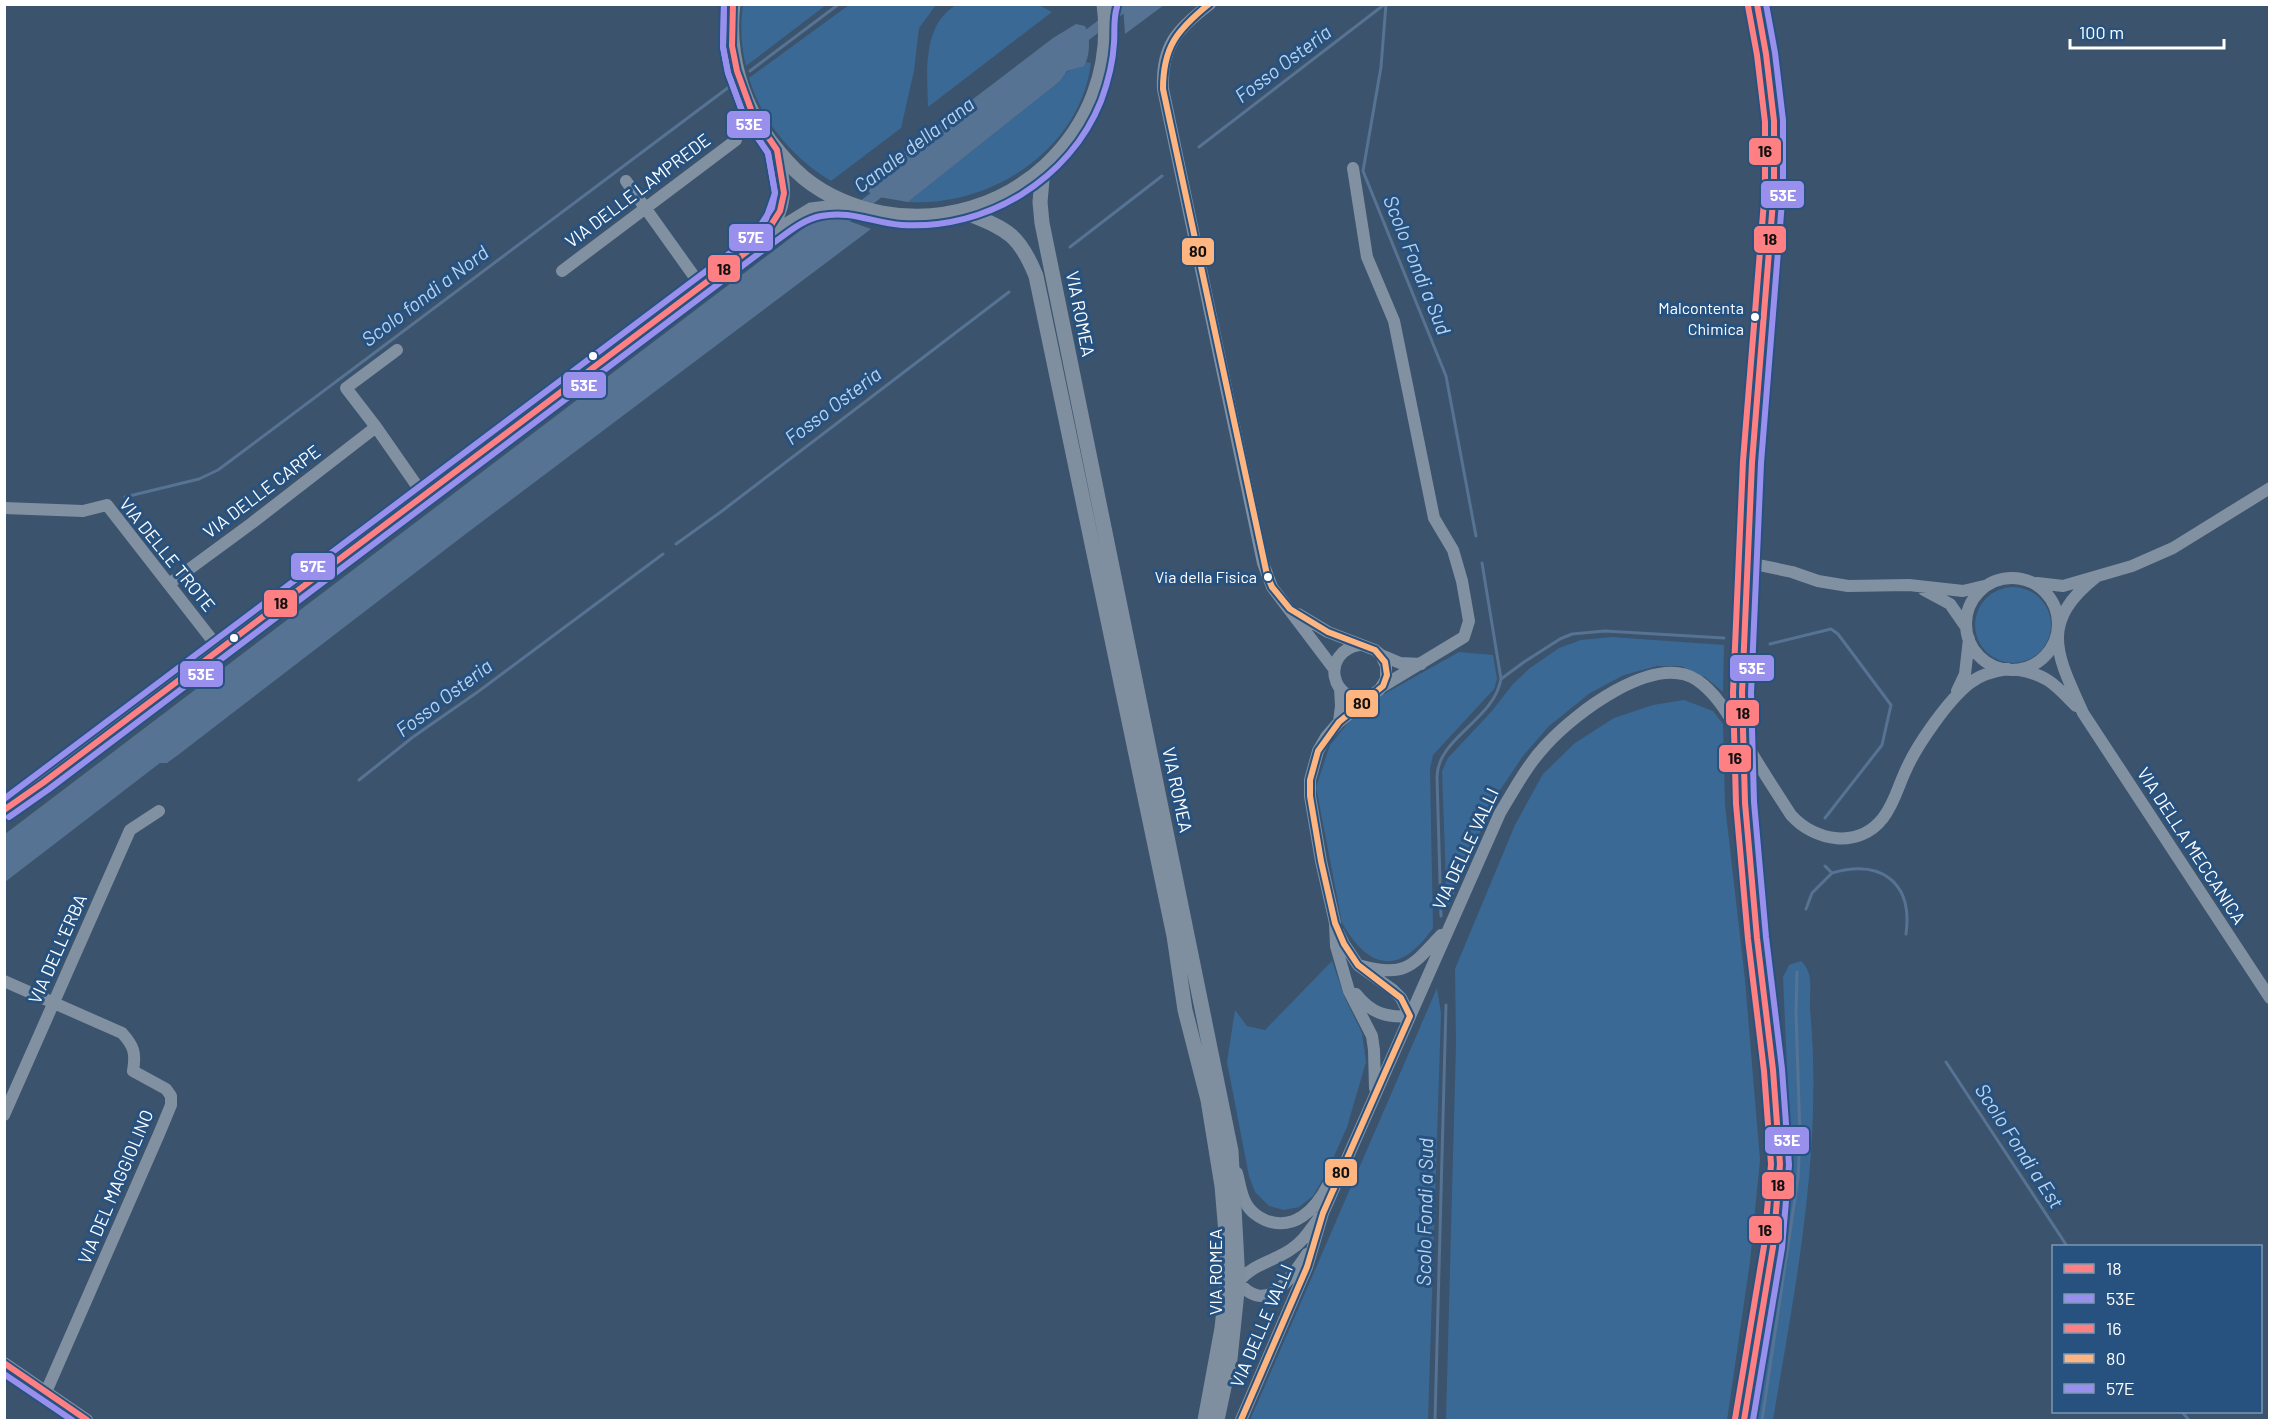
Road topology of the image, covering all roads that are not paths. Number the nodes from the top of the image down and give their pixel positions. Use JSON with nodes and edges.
{"nodes":[{"id":1,"x":733,"y":4,"type":"edge"},
{"id":2,"x":1210,"y":4,"type":"edge"},
{"id":3,"x":1757,"y":4,"type":"edge"},
{"id":4,"x":1106,"y":7,"type":"edge"},
{"id":5,"x":736,"y":140,"type":"dead end"},
{"id":6,"x":777,"y":150,"type":"junction"},
{"id":7,"x":1353,"y":168,"type":"dead end"},
{"id":8,"x":1043,"y":169,"type":"junction"},
{"id":9,"x":626,"y":182,"type":"dead end"},
{"id":10,"x":852,"y":205,"type":"junction"},
{"id":11,"x":645,"y":208,"type":"junction"},
{"id":12,"x":962,"y":211,"type":"junction"},
{"id":13,"x":761,"y":241,"type":"junction"},
{"id":14,"x":562,"y":271,"type":"dead end"},
{"id":15,"x":701,"y":286,"type":"junction"},
{"id":16,"x":397,"y":350,"type":"dead end"},
{"id":17,"x":376,"y":427,"type":"junction"},
{"id":18,"x":2270,"y":488,"type":"edge"},
{"id":19,"x":424,"y":496,"type":"junction"},
{"id":20,"x":4,"y":508,"type":"edge"},
{"id":21,"x":1749,"y":563,"type":"junction"},
{"id":22,"x":2096,"y":577,"type":"junction"},
{"id":23,"x":1997,"y":581,"type":"junction"},
{"id":24,"x":2030,"y":581,"type":"junction"},
{"id":25,"x":169,"y":584,"type":"junction"},
{"id":26,"x":1915,"y":586,"type":"junction"},
{"id":27,"x":1290,"y":609,"type":"junction"},
{"id":28,"x":2058,"y":630,"type":"junction"},
{"id":29,"x":1968,"y":633,"type":"junction"},
{"id":30,"x":1359,"y":645,"type":"junction"},
{"id":31,"x":220,"y":650,"type":"junction"},
{"id":32,"x":1381,"y":655,"type":"junction"},
{"id":33,"x":1422,"y":664,"type":"junction"},
{"id":34,"x":1334,"y":669,"type":"junction"},
{"id":35,"x":2010,"y":669,"type":"junction"},
{"id":36,"x":1383,"y":686,"type":"junction"},
{"id":37,"x":1340,"y":688,"type":"junction"},
{"id":38,"x":1370,"y":696,"type":"junction"},
{"id":39,"x":1954,"y":698,"type":"junction"},
{"id":40,"x":2083,"y":713,"type":"junction"},
{"id":41,"x":1338,"y":722,"type":"junction"},
{"id":42,"x":4,"y":810,"type":"edge"},
{"id":43,"x":159,"y":811,"type":"dead end"},
{"id":44,"x":1335,"y":923,"type":"junction"},
{"id":45,"x":1448,"y":927,"type":"junction"},
{"id":46,"x":1358,"y":965,"type":"junction"},
{"id":47,"x":1343,"y":974,"type":"junction"},
{"id":48,"x":4,"y":981,"type":"edge"},
{"id":49,"x":2270,"y":998,"type":"edge"},
{"id":50,"x":53,"y":1003,"type":"junction"},
{"id":51,"x":1410,"y":1016,"type":"junction"},
{"id":52,"x":1375,"y":1094,"type":"junction"},
{"id":53,"x":4,"y":1115,"type":"edge"},
{"id":54,"x":1351,"y":1149,"type":"junction"},
{"id":55,"x":1231,"y":1151,"type":"junction"},
{"id":56,"x":1323,"y":1213,"type":"junction"},
{"id":57,"x":1314,"y":1245,"type":"junction"},
{"id":58,"x":1233,"y":1282,"type":"junction"},
{"id":59,"x":4,"y":1363,"type":"edge"},
{"id":60,"x":46,"y":1392,"type":"junction"},
{"id":61,"x":87,"y":1420,"type":"edge"},
{"id":62,"x":1204,"y":1420,"type":"edge"},
{"id":63,"x":1216,"y":1420,"type":"edge"},
{"id":64,"x":1240,"y":1420,"type":"edge"},
{"id":65,"x":1744,"y":1420,"type":"edge"}],
"edges":[{"from":1,"to":6,"type":"main road"},
{"from":2,"to":27,"type":"street"},
{"from":3,"to":21,"type":"street"},
{"from":4,"to":8,"type":"main road"},
{"from":5,"to":11,"type":"street","name":"VIA DELLE LAMPREDE"},
{"from":6,"to":10,"type":"main road"},
{"from":6,"to":13,"type":"main road"},
{"from":7,"to":33,"type":"street"},
{"from":8,"to":12,"type":"main road"},
{"from":8,"to":55,"type":"main road","name":"VIA ROMEA"},
{"from":9,"to":11,"type":"street"},
{"from":10,"to":12,"type":"main road"},
{"from":10,"to":13,"type":"main road"},
{"from":11,"to":14,"type":"street","name":"VIA DELLE LAMPREDE"},
{"from":11,"to":15,"type":"street"},
{"from":12,"to":58,"type":"main road","name":"VIA ROMEA"},
{"from":13,"to":15,"type":"main road"},
{"from":15,"to":19,"type":"main road"},
{"from":16,"to":17,"type":"street"},
{"from":17,"to":19,"type":"street"},
{"from":17,"to":25,"type":"street","name":"VIA DELLE CARPE"},
{"from":18,"to":22,"type":"street"},
{"from":19,"to":31,"type":"main road"},
{"from":20,"to":25,"type":"street","name":"VIA DELLE TROTE"},
{"from":21,"to":26,"type":"street"},
{"from":21,"to":65,"type":"street","bridge":true},
{"from":22,"to":24,"type":"street"},
{"from":22,"to":28,"type":"street"},
{"from":23,"to":24,"type":"street"},
{"from":23,"to":26,"type":"street"},
{"from":23,"to":29,"type":"street"},
{"from":24,"to":28,"type":"street"},
{"from":25,"to":31,"type":"street","name":"VIA DELLE TROTE"},
{"from":26,"to":29,"type":"street"},
{"from":27,"to":30,"type":"street"},
{"from":27,"to":34,"type":"street"},
{"from":28,"to":35,"type":"street"},
{"from":28,"to":40,"type":"street","name":"VIA DELLA MECCANICA"},
{"from":29,"to":35,"type":"street"},
{"from":29,"to":39,"type":"street","name":"VIA DELLE VALLI"},
{"from":30,"to":32,"type":"street"},
{"from":30,"to":34,"type":"street"},
{"from":31,"to":42,"type":"main road"},
{"from":32,"to":33,"type":"street"},
{"from":32,"to":36,"type":"street"},
{"from":33,"to":36,"type":"street"},
{"from":34,"to":37,"type":"street"},
{"from":35,"to":39,"type":"street","name":"VIA DELLE VALLI"},
{"from":35,"to":40,"type":"street","name":"VIA DELLA MECCANICA"},
{"from":36,"to":38,"type":"street"},
{"from":37,"to":38,"type":"street"},
{"from":37,"to":41,"type":"street"},
{"from":38,"to":41,"type":"street"},
{"from":39,"to":45,"type":"street","name":"VIA DELLE VALLI"},
{"from":40,"to":49,"type":"street","name":"VIA DELLA MECCANICA"},
{"from":41,"to":44,"type":"street"},
{"from":43,"to":50,"type":"street","name":"VIA DELL'ERBA"},
{"from":44,"to":46,"type":"street"},
{"from":44,"to":47,"type":"street"},
{"from":45,"to":46,"type":"street"},
{"from":45,"to":51,"type":"street","name":"VIA DELLE VALLI"},
{"from":46,"to":51,"type":"street"},
{"from":47,"to":51,"type":"street"},
{"from":47,"to":52,"type":"street"},
{"from":48,"to":50,"type":"street","name":"VIA DEL MAGGIOLINO"},
{"from":50,"to":53,"type":"street","name":"VIA DELL'ERBA"},
{"from":50,"to":60,"type":"street","name":"VIA DEL MAGGIOLINO"},
{"from":51,"to":52,"type":"street","name":"VIA DELLE VALLI"},
{"from":52,"to":54,"type":"street","name":"VIA DELLE VALLI"},
{"from":54,"to":55,"type":"street","name":"VIA DELLE VALLI"},
{"from":54,"to":56,"type":"street","name":"VIA DELLE VALLI"},
{"from":55,"to":58,"type":"main road","name":"VIA ROMEA"},
{"from":56,"to":57,"type":"street","name":"VIA DELLE VALLI"},
{"from":56,"to":58,"type":"street","name":"VIA DELLE VALLI"},
{"from":57,"to":58,"type":"street","name":"VIA DELLE VALLI"},
{"from":57,"to":64,"type":"street","name":"VIA DELLE VALLI"},
{"from":58,"to":62,"type":"main road","name":"VIA ROMEA"},
{"from":58,"to":63,"type":"main road","name":"VIA ROMEA"},
{"from":59,"to":60,"type":"street"},
{"from":60,"to":61,"type":"street"}]}
